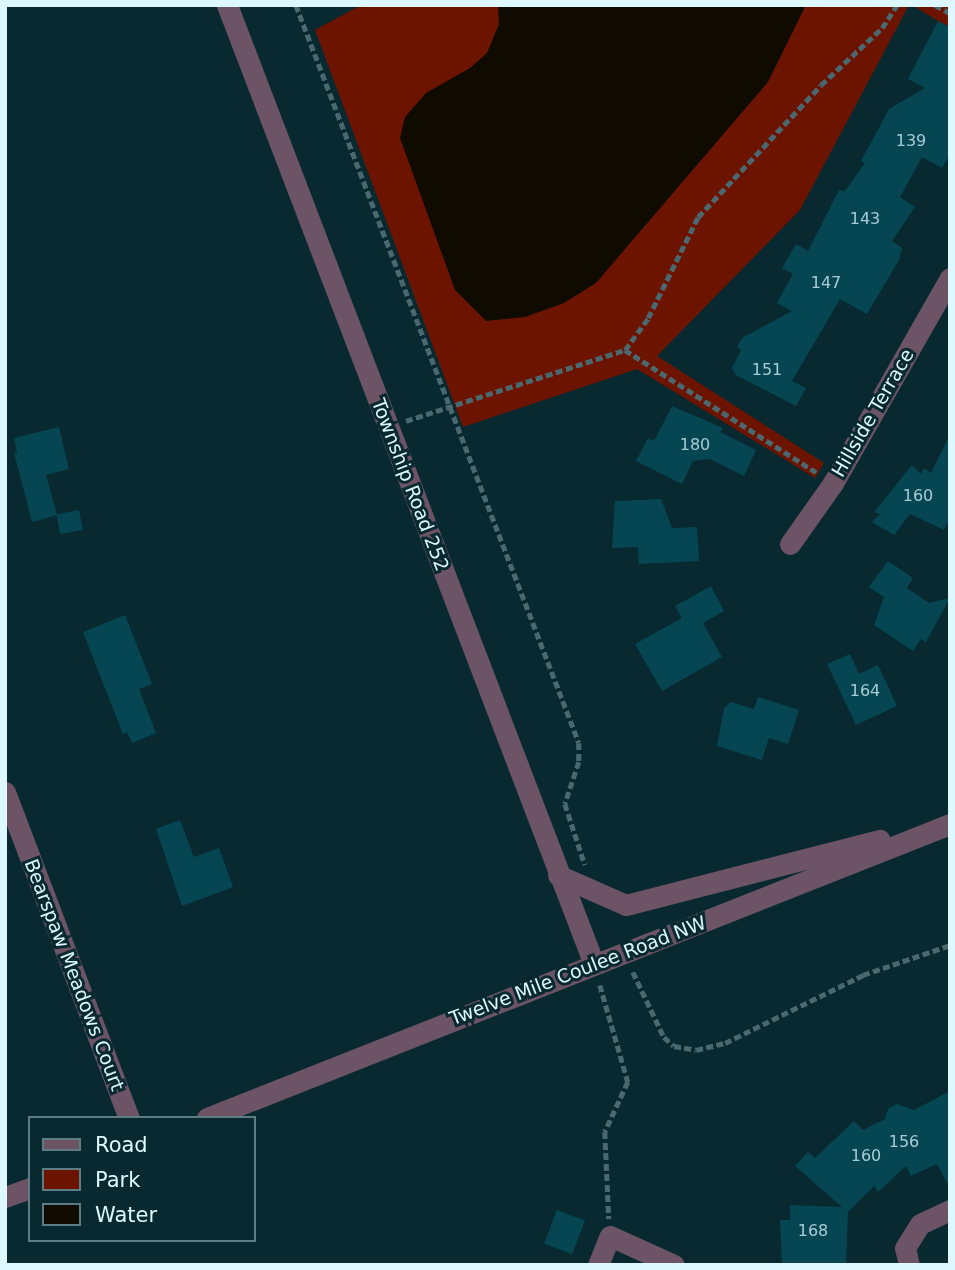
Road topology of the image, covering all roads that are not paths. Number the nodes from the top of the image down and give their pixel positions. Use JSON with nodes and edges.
{"nodes":[{"id":1,"x":227,"y":5,"type":"edge"},
{"id":2,"x":950,"y":278,"type":"edge"},
{"id":3,"x":790,"y":544,"type":"dead end"},
{"id":4,"x":5,"y":792,"type":"edge"},
{"id":5,"x":950,"y":823,"type":"edge"},
{"id":6,"x":558,"y":875,"type":"junction"},
{"id":7,"x":594,"y":964,"type":"junction"},
{"id":8,"x":128,"y":1116,"type":"edge"},
{"id":9,"x":212,"y":1116,"type":"edge"},
{"id":10,"x":28,"y":1189,"type":"edge"},
{"id":11,"x":5,"y":1197,"type":"edge"},
{"id":12,"x":950,"y":1210,"type":"edge"},
{"id":13,"x":598,"y":1265,"type":"edge"},
{"id":14,"x":674,"y":1265,"type":"edge"},
{"id":15,"x":909,"y":1265,"type":"edge"}],
"edges":[{"from":1,"to":6,"type":"street","name":"Township Road 252"},
{"from":2,"to":3,"type":"street","name":"Hillside Terrace"},
{"from":4,"to":8,"type":"street","name":"Bearspaw Meadows Court"},
{"from":5,"to":6,"type":"street"},
{"from":5,"to":7,"type":"street","name":"Twelve Mile Coulee Road NW"},
{"from":6,"to":7,"type":"street","name":"Township Road 252"},
{"from":7,"to":9,"type":"street","name":"Twelve Mile Coulee Road NW"},
{"from":10,"to":11,"type":"street"},
{"from":12,"to":15,"type":"street"},
{"from":13,"to":14,"type":"street"}]}
